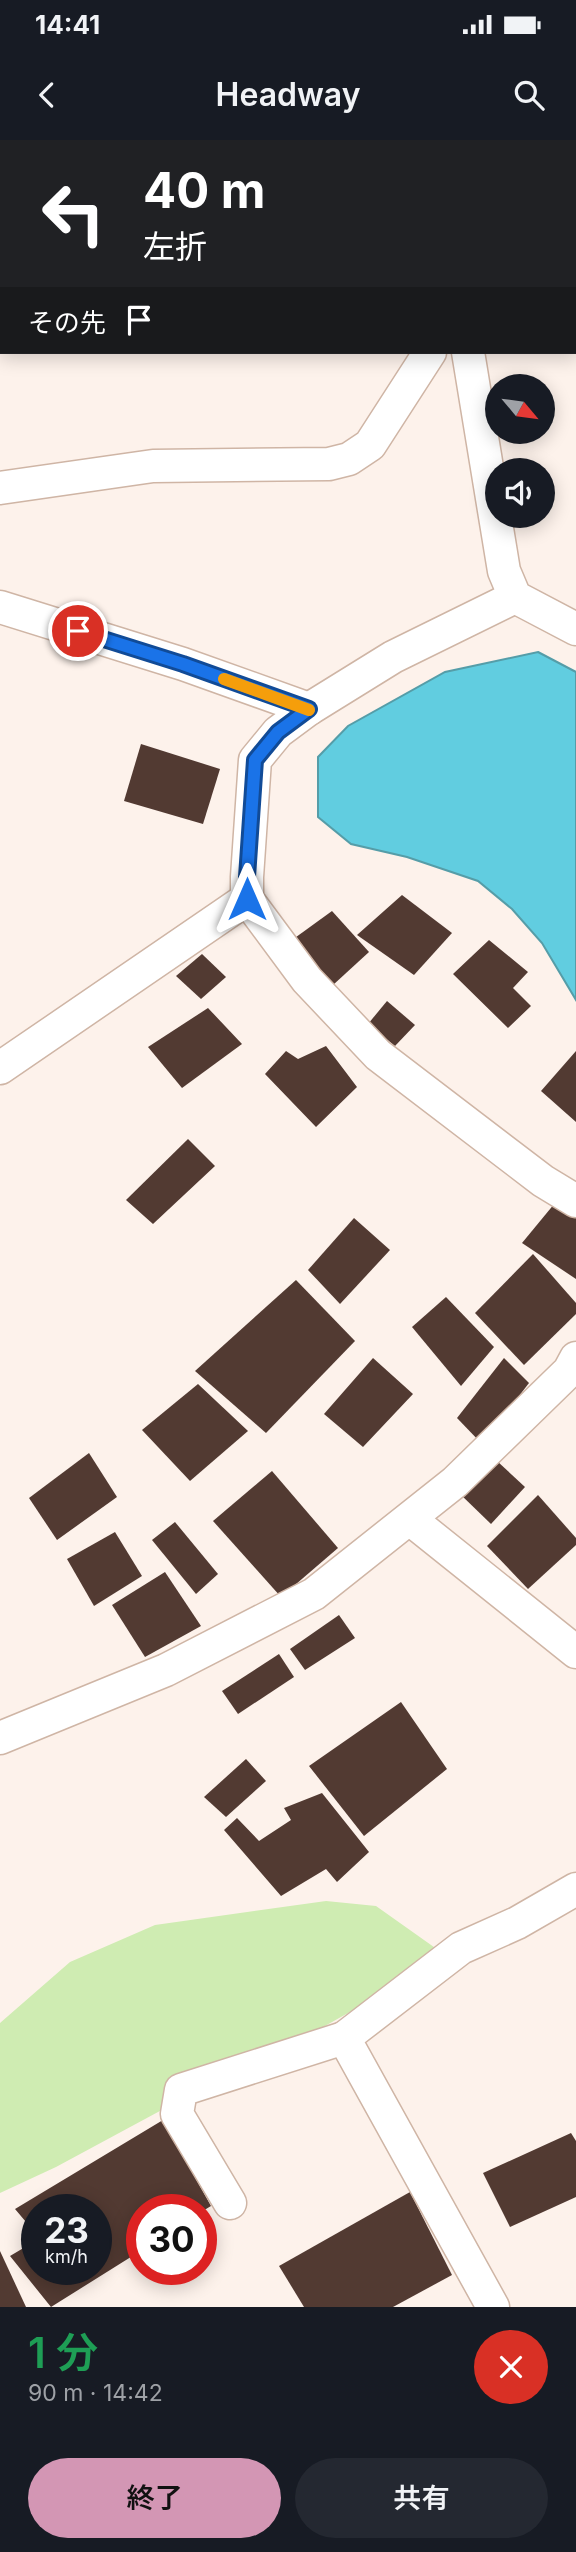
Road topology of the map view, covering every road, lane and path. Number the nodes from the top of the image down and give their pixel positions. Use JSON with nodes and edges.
{"nodes":[{"id":1,"x":429,"y":354,"type":"edge"},
{"id":2,"x":468,"y":354,"type":"edge"},
{"id":3,"x":0,"y":488,"type":"edge"},
{"id":4,"x":515,"y":597,"type":"junction"},
{"id":5,"x":0,"y":607,"type":"edge"},
{"id":6,"x":576,"y":629,"type":"edge"},
{"id":7,"x":309,"y":709,"type":"junction"},
{"id":8,"x":247,"y":899,"type":"junction"},
{"id":9,"x":0,"y":1068,"type":"edge"},
{"id":10,"x":576,"y":1200,"type":"edge"},
{"id":11,"x":576,"y":1358,"type":"edge"},
{"id":12,"x":410,"y":1519,"type":"junction"},
{"id":13,"x":576,"y":1652,"type":"edge"},
{"id":14,"x":0,"y":1738,"type":"edge"},
{"id":15,"x":576,"y":1889,"type":"edge"},
{"id":16,"x":344,"y":2038,"type":"junction"},
{"id":17,"x":230,"y":2203,"type":"dead end"},
{"id":18,"x":493,"y":2307,"type":"edge"}],
"edges":[{"from":1,"to":3,"type":"street"},
{"from":2,"to":4,"type":"street"},
{"from":4,"to":6,"type":"street"},
{"from":4,"to":7,"type":"street"},
{"from":5,"to":7,"type":"street"},
{"from":7,"to":8,"type":"street"},
{"from":8,"to":9,"type":"street"},
{"from":8,"to":10,"type":"street"},
{"from":11,"to":12,"type":"street"},
{"from":12,"to":13,"type":"street"},
{"from":12,"to":14,"type":"street"},
{"from":15,"to":16,"type":"street"},
{"from":16,"to":17,"type":"street"},
{"from":16,"to":18,"type":"street"}]}
